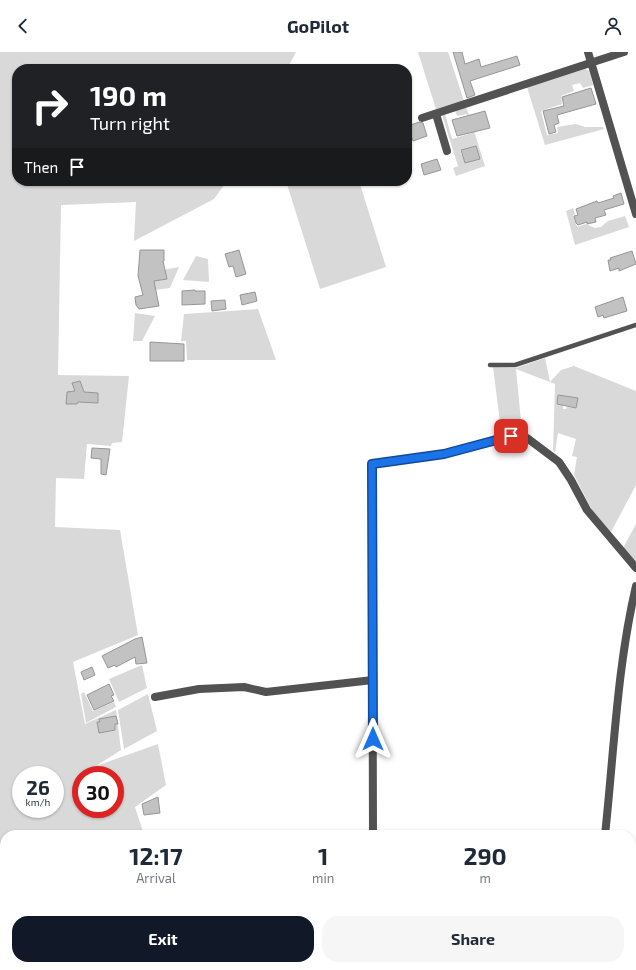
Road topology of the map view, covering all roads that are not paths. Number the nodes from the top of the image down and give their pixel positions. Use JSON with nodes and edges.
{"nodes":[{"id":1,"x":588,"y":52,"type":"edge"},
{"id":2,"x":624,"y":52,"type":"edge"},
{"id":3,"x":591,"y":63,"type":"junction"},
{"id":4,"x":436,"y":114,"type":"junction"},
{"id":5,"x":422,"y":118,"type":"dead end"},
{"id":6,"x":447,"y":151,"type":"dead end"},
{"id":7,"x":636,"y":210,"type":"edge"},
{"id":8,"x":636,"y":325,"type":"edge"},
{"id":9,"x":490,"y":365,"type":"dead end"},
{"id":10,"x":636,"y":568,"type":"edge"},
{"id":11,"x":636,"y":586,"type":"edge"},
{"id":12,"x":373,"y":680,"type":"junction"},
{"id":13,"x":155,"y":697,"type":"dead end"},
{"id":14,"x":373,"y":830,"type":"edge"},
{"id":15,"x":606,"y":830,"type":"edge"}],
"edges":[{"from":1,"to":3,"type":"street"},
{"from":2,"to":3,"type":"street"},
{"from":3,"to":4,"type":"street"},
{"from":3,"to":7,"type":"street"},
{"from":4,"to":5,"type":"street"},
{"from":4,"to":6,"type":"street"},
{"from":8,"to":9,"type":"lane"},
{"from":10,"to":12,"type":"street"},
{"from":11,"to":15,"type":"street"},
{"from":12,"to":13,"type":"street"},
{"from":12,"to":14,"type":"street"}]}
